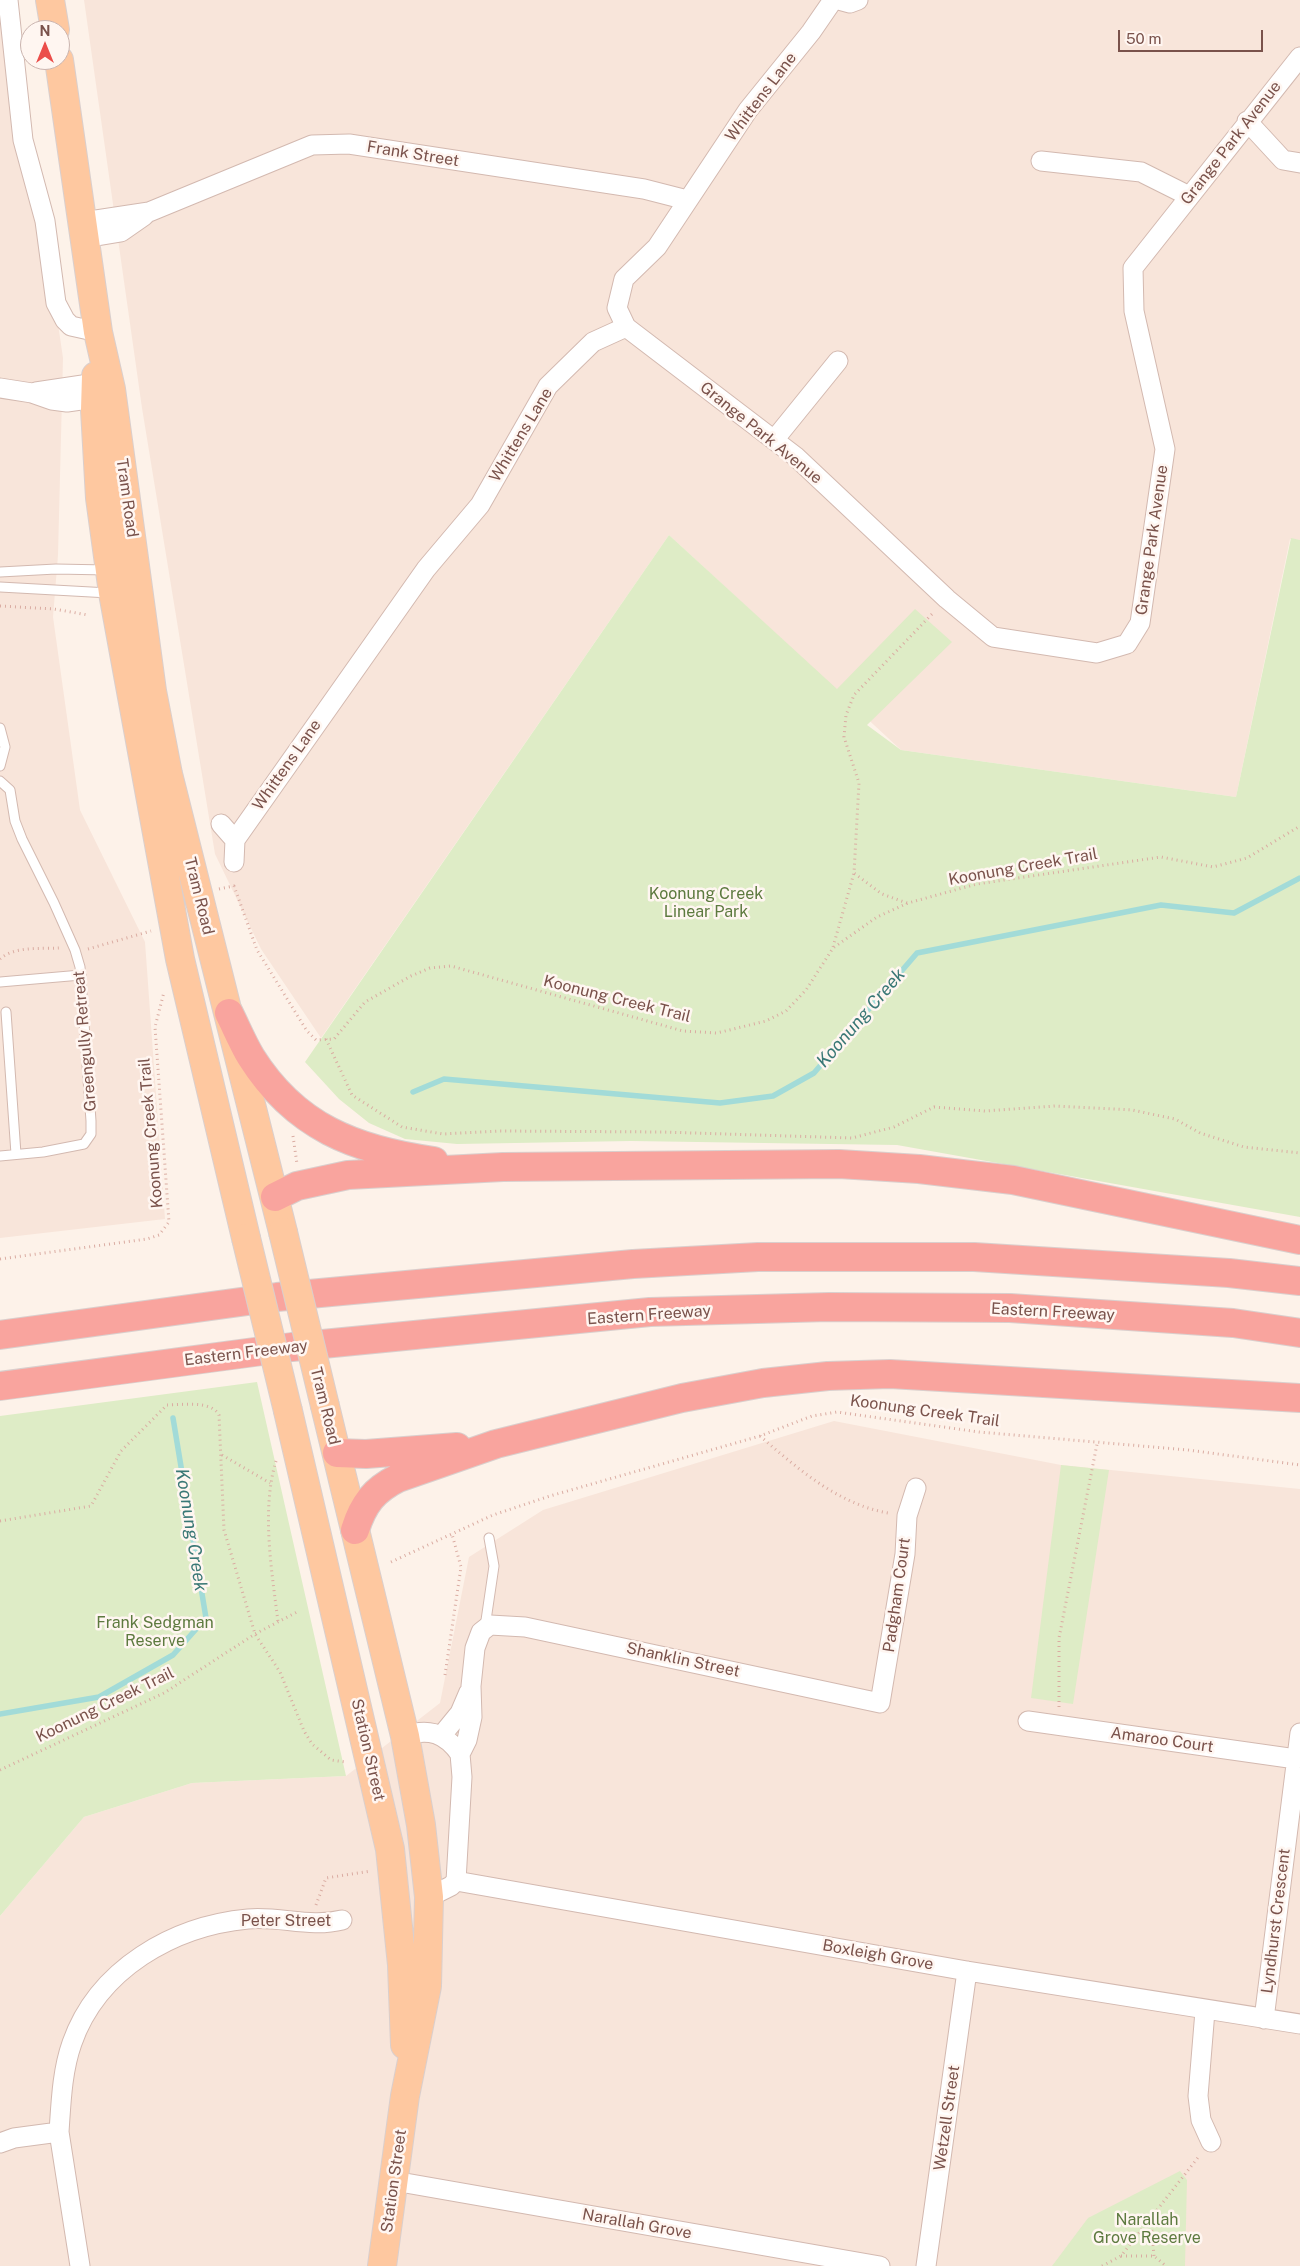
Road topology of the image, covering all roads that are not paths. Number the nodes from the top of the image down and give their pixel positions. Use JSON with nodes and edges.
{"nodes":[{"id":1,"x":8,"y":0,"type":"edge"},
{"id":2,"x":50,"y":0,"type":"edge"},
{"id":3,"x":833,"y":0,"type":"edge"},
{"id":4,"x":839,"y":0,"type":"edge"},
{"id":5,"x":858,"y":0,"type":"edge"},
{"id":6,"x":53,"y":20,"type":"edge"},
{"id":7,"x":1300,"y":57,"type":"edge"},
{"id":8,"x":60,"y":70,"type":"edge"},
{"id":9,"x":1247,"y":122,"type":"junction"},
{"id":10,"x":1041,"y":161,"type":"dead end"},
{"id":11,"x":1300,"y":163,"type":"edge"},
{"id":12,"x":1189,"y":196,"type":"junction"},
{"id":13,"x":687,"y":200,"type":"junction"},
{"id":14,"x":84,"y":230,"type":"junction"},
{"id":15,"x":626,"y":327,"type":"junction"},
{"id":16,"x":98,"y":332,"type":"junction"},
{"id":17,"x":838,"y":361,"type":"dead end"},
{"id":18,"x":0,"y":388,"type":"edge"},
{"id":19,"x":101,"y":390,"type":"junction"},
{"id":20,"x":774,"y":440,"type":"junction"},
{"id":21,"x":0,"y":572,"type":"edge"},
{"id":22,"x":139,"y":580,"type":"junction"},
{"id":23,"x":112,"y":582,"type":"junction"},
{"id":24,"x":0,"y":587,"type":"edge"},
{"id":25,"x":0,"y":728,"type":"edge"},
{"id":26,"x":0,"y":766,"type":"edge"},
{"id":27,"x":0,"y":780,"type":"edge"},
{"id":28,"x":221,"y":824,"type":"dead end"},
{"id":29,"x":235,"y":840,"type":"junction"},
{"id":30,"x":234,"y":862,"type":"dead end"},
{"id":31,"x":81,"y":975,"type":"junction"},
{"id":32,"x":0,"y":982,"type":"edge"},
{"id":33,"x":6,"y":1012,"type":"dead end"},
{"id":34,"x":229,"y":1013,"type":"junction"},
{"id":35,"x":16,"y":1154,"type":"junction"},
{"id":36,"x":0,"y":1156,"type":"edge"},
{"id":37,"x":503,"y":1167,"type":"junction"},
{"id":38,"x":275,"y":1197,"type":"junction"},
{"id":39,"x":246,"y":1238,"type":"junction"},
{"id":40,"x":1300,"y":1240,"type":"edge"},
{"id":41,"x":1300,"y":1281,"type":"edge"},
{"id":42,"x":1300,"y":1333,"type":"edge"},
{"id":43,"x":0,"y":1335,"type":"edge"},
{"id":44,"x":0,"y":1386,"type":"edge"},
{"id":45,"x":1300,"y":1398,"type":"edge"},
{"id":46,"x":288,"y":1411,"type":"junction"},
{"id":47,"x":496,"y":1444,"type":"junction"},
{"id":48,"x":337,"y":1453,"type":"junction"},
{"id":49,"x":916,"y":1488,"type":"dead end"},
{"id":50,"x":354,"y":1530,"type":"junction"},
{"id":51,"x":489,"y":1538,"type":"dead end"},
{"id":52,"x":485,"y":1628,"type":"junction"},
{"id":53,"x":471,"y":1686,"type":"junction"},
{"id":54,"x":880,"y":1703,"type":"joint"},
{"id":55,"x":1028,"y":1721,"type":"dead end"},
{"id":56,"x":1300,"y":1733,"type":"edge"},
{"id":57,"x":442,"y":1735,"type":"junction"},
{"id":58,"x":405,"y":1736,"type":"junction"},
{"id":59,"x":460,"y":1754,"type":"junction"},
{"id":60,"x":1296,"y":1760,"type":"junction"},
{"id":61,"x":390,"y":1849,"type":"junction"},
{"id":62,"x":383,"y":1874,"type":"junction"},
{"id":63,"x":456,"y":1881,"type":"junction"},
{"id":64,"x":429,"y":1897,"type":"junction"},
{"id":65,"x":342,"y":1920,"type":"dead end"},
{"id":66,"x":968,"y":1971,"type":"junction"},
{"id":67,"x":1206,"y":2011,"type":"junction"},
{"id":68,"x":1264,"y":2019,"type":"junction"},
{"id":69,"x":1300,"y":2024,"type":"edge"},
{"id":70,"x":405,"y":2096,"type":"junction"},
{"id":71,"x":59,"y":2132,"type":"junction"},
{"id":72,"x":1211,"y":2142,"type":"road end"},
{"id":73,"x":0,"y":2143,"type":"edge"},
{"id":74,"x":394,"y":2182,"type":"junction"},
{"id":75,"x":80,"y":2266,"type":"edge"},
{"id":76,"x":382,"y":2266,"type":"edge"},
{"id":77,"x":880,"y":2266,"type":"edge"},
{"id":78,"x":926,"y":2266,"type":"edge"}],
"edges":[{"from":1,"to":16,"type":"street"},
{"from":2,"to":6,"type":"main road"},
{"from":3,"to":13,"type":"street","name":"Whittens Lane"},
{"from":4,"to":5,"type":"street"},
{"from":7,"to":9,"type":"street","name":"Grange Park Avenue"},
{"from":8,"to":14,"type":"main road","name":"Tram Road"},
{"from":9,"to":11,"type":"street"},
{"from":9,"to":12,"type":"street","name":"Grange Park Avenue"},
{"from":10,"to":12,"type":"street"},
{"from":12,"to":20,"type":"street","name":"Grange Park Avenue"},
{"from":13,"to":14,"type":"street","name":"Frank Street"},
{"from":13,"to":15,"type":"street","name":"Whittens Lane"},
{"from":14,"to":16,"type":"main road","name":"Tram Road"},
{"from":15,"to":20,"type":"street","name":"Grange Park Avenue"},
{"from":15,"to":29,"type":"street","name":"Whittens Lane"},
{"from":16,"to":19,"type":"main road","name":"Tram Road"},
{"from":17,"to":20,"type":"street"},
{"from":18,"to":19,"type":"street"},
{"from":19,"to":22,"type":"main road","name":"Tram Road"},
{"from":19,"to":23,"type":"main road","name":"Tram Road"},
{"from":21,"to":23,"type":"lane"},
{"from":22,"to":23,"type":"main road"},
{"from":22,"to":34,"type":"main road","name":"Tram Road"},
{"from":23,"to":24,"type":"lane"},
{"from":23,"to":39,"type":"main road","name":"Tram Road"},
{"from":25,"to":26,"type":"lane"},
{"from":27,"to":31,"type":"lane","name":"Greengully Retreat"},
{"from":28,"to":29,"type":"street"},
{"from":29,"to":30,"type":"street"},
{"from":31,"to":32,"type":"lane"},
{"from":31,"to":35,"type":"lane","name":"Greengully Retreat"},
{"from":33,"to":35,"type":"lane"},
{"from":34,"to":37,"type":"highway"},
{"from":34,"to":38,"type":"main road","name":"Tram Road"},
{"from":35,"to":36,"type":"lane","name":"Greengully Retreat"},
{"from":37,"to":38,"type":"highway"},
{"from":37,"to":40,"type":"highway"},
{"from":38,"to":39,"type":"main road"},
{"from":38,"to":48,"type":"main road","name":"Tram Road","bridge":true},
{"from":39,"to":46,"type":"main road","name":"Tram Road","bridge":true},
{"from":41,"to":43,"type":"highway"},
{"from":42,"to":44,"type":"highway","name":"Eastern Freeway"},
{"from":45,"to":47,"type":"highway"},
{"from":46,"to":48,"type":"main road"},
{"from":46,"to":61,"type":"main road","name":"Station Street"},
{"from":47,"to":48,"type":"highway"},
{"from":47,"to":50,"type":"highway"},
{"from":48,"to":50,"type":"main road","name":"Station Street"},
{"from":49,"to":54,"type":"street","name":"Padgham Court"},
{"from":50,"to":58,"type":"main road","name":"Station Street"},
{"from":51,"to":52,"type":"lane"},
{"from":52,"to":53,"type":"street"},
{"from":52,"to":54,"type":"street","name":"Shanklin Street"},
{"from":53,"to":57,"type":"street"},
{"from":53,"to":59,"type":"street"},
{"from":55,"to":60,"type":"street","name":"Amaroo Court"},
{"from":56,"to":60,"type":"street","name":"Lyndhurst Crescent"},
{"from":57,"to":58,"type":"street"},
{"from":57,"to":59,"type":"street"},
{"from":58,"to":61,"type":"main road"},
{"from":58,"to":64,"type":"main road","name":"Station Street"},
{"from":59,"to":63,"type":"street"},
{"from":60,"to":68,"type":"street","name":"Lyndhurst Crescent"},
{"from":61,"to":62,"type":"main road","name":"Station Street"},
{"from":62,"to":64,"type":"main road"},
{"from":62,"to":70,"type":"main road","name":"Station Street"},
{"from":63,"to":64,"type":"street"},
{"from":63,"to":66,"type":"street","name":"Boxleigh Grove"},
{"from":64,"to":70,"type":"main road","name":"Station Street"},
{"from":65,"to":71,"type":"street","name":"Peter Street"},
{"from":66,"to":67,"type":"street","name":"Boxleigh Grove"},
{"from":66,"to":78,"type":"street","name":"Wetzell Street"},
{"from":67,"to":68,"type":"street","name":"Boxleigh Grove"},
{"from":67,"to":72,"type":"street"},
{"from":68,"to":69,"type":"street","name":"Boxleigh Grove"},
{"from":70,"to":74,"type":"main road","name":"Station Street"},
{"from":71,"to":73,"type":"street"},
{"from":71,"to":75,"type":"street","name":"Peter Street"},
{"from":74,"to":76,"type":"main road","name":"Station Street"},
{"from":74,"to":77,"type":"street","name":"Narallah Grove"}]}
